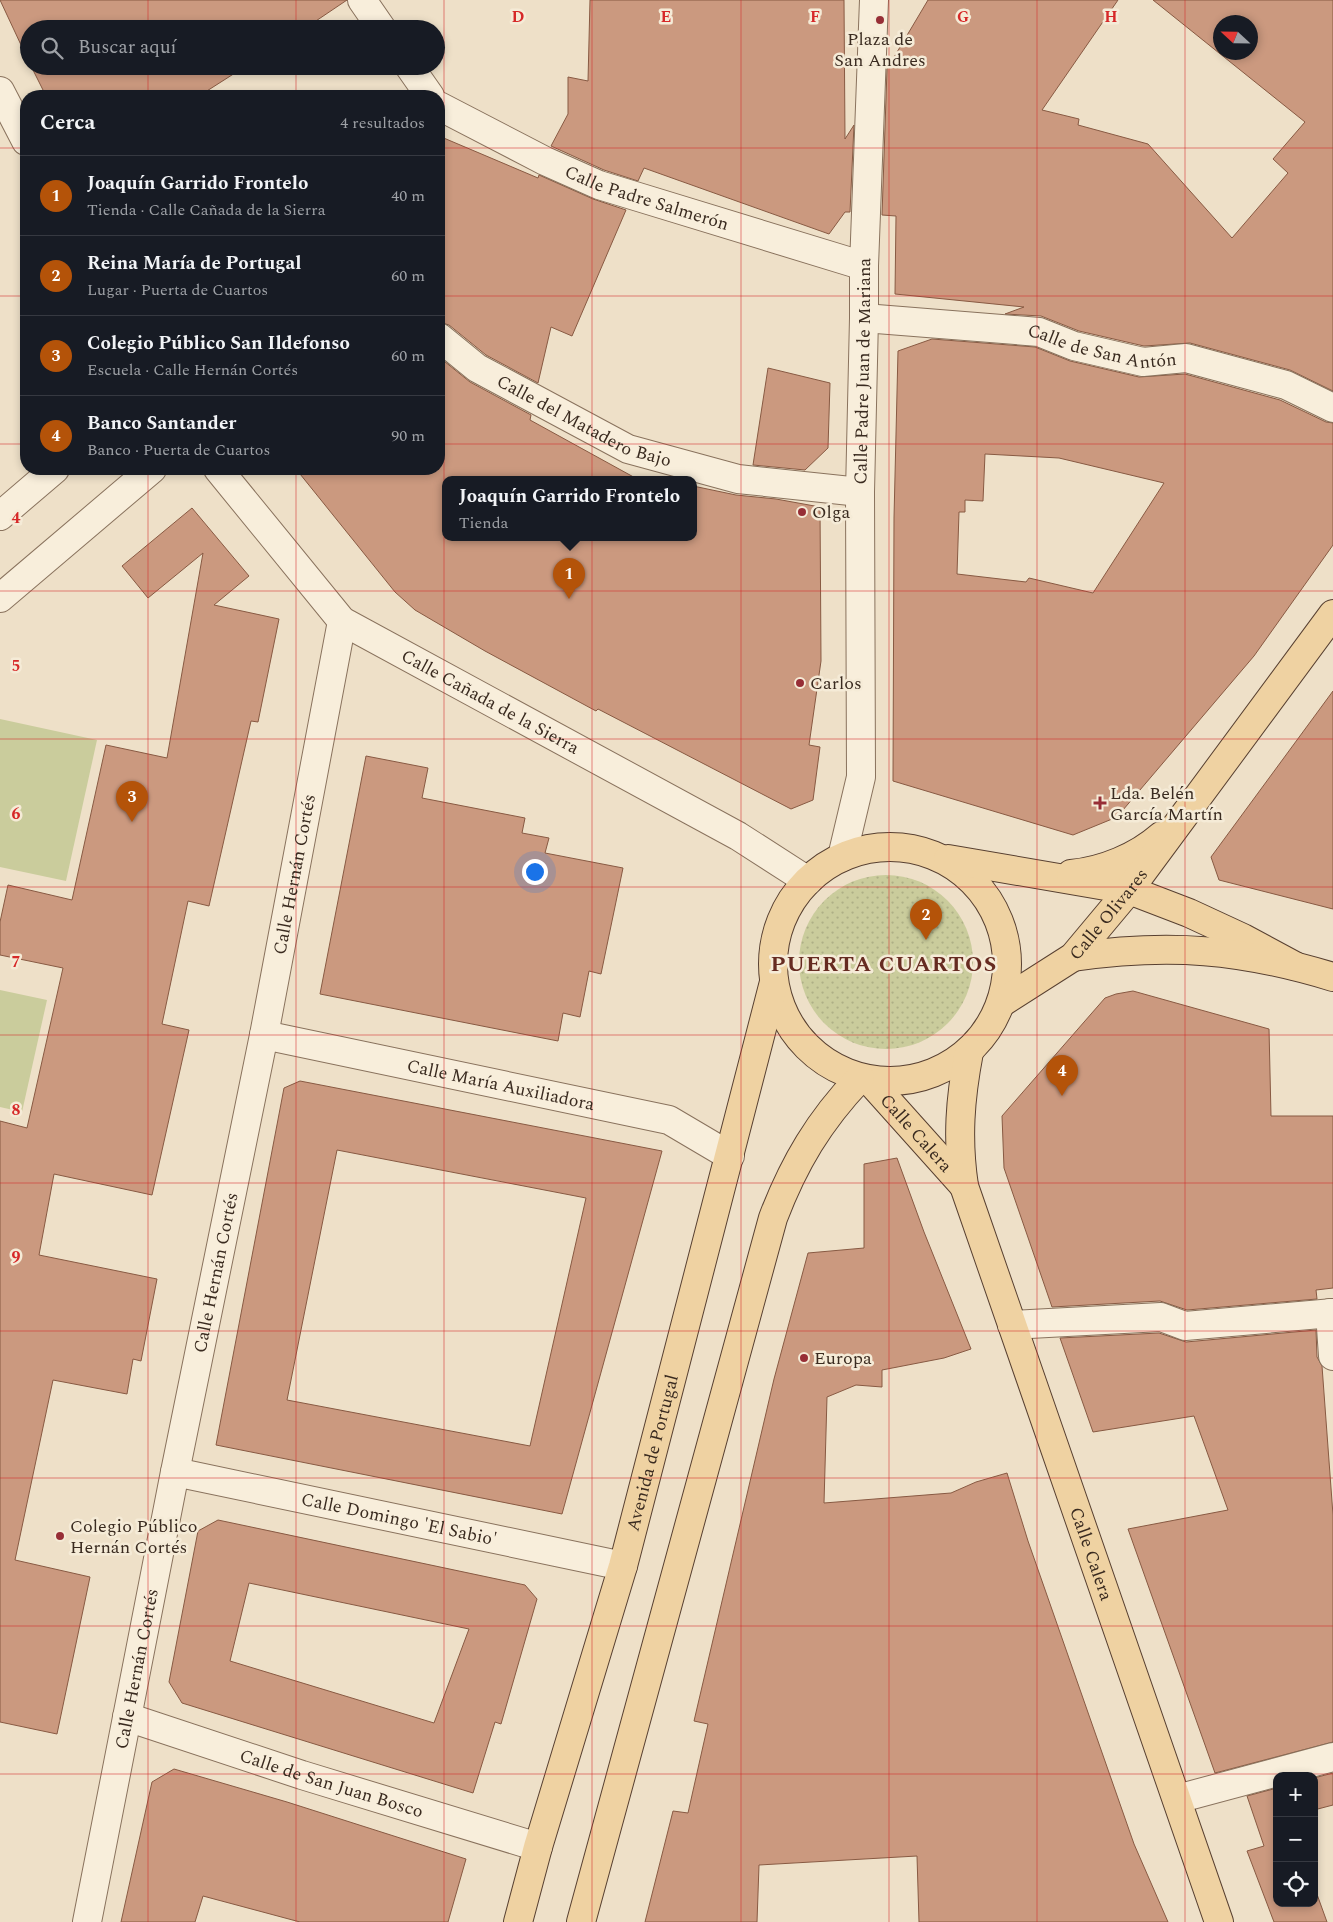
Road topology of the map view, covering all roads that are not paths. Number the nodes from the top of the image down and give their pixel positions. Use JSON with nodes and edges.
{"nodes":[{"id":1,"x":362,"y":0,"type":"edge"},
{"id":2,"x":875,"y":1,"type":"edge"},
{"id":3,"x":376,"y":20,"type":"edge"},
{"id":4,"x":415,"y":75,"type":"edge"},
{"id":5,"x":426,"y":90,"type":"edge"},
{"id":6,"x":0,"y":91,"type":"edge"},
{"id":7,"x":445,"y":109,"type":"edge"},
{"id":8,"x":20,"y":129,"type":"edge"},
{"id":9,"x":864,"y":266,"type":"junction"},
{"id":10,"x":864,"y":318,"type":"junction"},
{"id":11,"x":445,"y":342,"type":"edge"},
{"id":12,"x":1333,"y":408,"type":"edge"},
{"id":13,"x":48,"y":475,"type":"edge"},
{"id":14,"x":145,"y":475,"type":"edge"},
{"id":15,"x":223,"y":475,"type":"edge"},
{"id":16,"x":860,"y":492,"type":"junction"},
{"id":17,"x":0,"y":516,"type":"edge"},
{"id":18,"x":0,"y":598,"type":"edge"},
{"id":19,"x":1333,"y":614,"type":"edge"},
{"id":20,"x":342,"y":621,"type":"junction"},
{"id":21,"x":1194,"y":803,"type":"junction"},
{"id":22,"x":842,"y":857,"type":"junction"},
{"id":23,"x":941,"y":858,"type":"junction"},
{"id":24,"x":1051,"y":876,"type":"junction"},
{"id":25,"x":808,"y":881,"type":"junction"},
{"id":26,"x":1129,"y":890,"type":"junction"},
{"id":27,"x":1073,"y":957,"type":"junction"},
{"id":28,"x":1295,"y":966,"type":"junction"},
{"id":29,"x":1333,"y":977,"type":"edge"},
{"id":30,"x":774,"y":982,"type":"junction"},
{"id":31,"x":1001,"y":1003,"type":"junction"},
{"id":32,"x":264,"y":1035,"type":"junction"},
{"id":33,"x":968,"y":1052,"type":"junction"},
{"id":34,"x":865,"y":1079,"type":"junction"},
{"id":35,"x":730,"y":1156,"type":"junction"},
{"id":36,"x":964,"y":1186,"type":"junction"},
{"id":37,"x":1332,"y":1313,"type":"edge"},
{"id":38,"x":1012,"y":1325,"type":"junction"},
{"id":39,"x":1333,"y":1356,"type":"edge"},
{"id":40,"x":175,"y":1472,"type":"junction"},
{"id":41,"x":623,"y":1566,"type":"junction"},
{"id":42,"x":127,"y":1717,"type":"junction"},
{"id":43,"x":1333,"y":1757,"type":"edge"},
{"id":44,"x":1176,"y":1798,"type":"junction"},
{"id":45,"x":538,"y":1846,"type":"junction"},
{"id":46,"x":87,"y":1922,"type":"edge"},
{"id":47,"x":518,"y":1922,"type":"edge"},
{"id":48,"x":581,"y":1922,"type":"edge"},
{"id":49,"x":1219,"y":1922,"type":"edge"}],
"edges":[{"from":1,"to":3,"type":"street"},
{"from":2,"to":9,"type":"street","name":"Calle Padre Juan de Mariana"},
{"from":4,"to":5,"type":"street"},
{"from":6,"to":8,"type":"street"},
{"from":7,"to":9,"type":"street","name":"Calle Padre Salmerón"},
{"from":9,"to":10,"type":"street","name":"Calle Padre Juan de Mariana"},
{"from":10,"to":12,"type":"street","name":"Calle de San Antón"},
{"from":10,"to":16,"type":"street","name":"Calle Padre Juan de Mariana"},
{"from":11,"to":16,"type":"street","name":"Calle del Matadero Bajo"},
{"from":13,"to":17,"type":"street"},
{"from":14,"to":18,"type":"street"},
{"from":15,"to":20,"type":"street","name":"Calle Cañada de la Sierra"},
{"from":16,"to":22,"type":"street","name":"Calle Padre Juan de Mariana"},
{"from":19,"to":21,"type":"main road","name":"Calle Olivares"},
{"from":20,"to":25,"type":"street","name":"Calle Cañada de la Sierra"},
{"from":20,"to":32,"type":"street","name":"Calle Hernán Cortés"},
{"from":21,"to":24,"type":"main road","name":"Calle Olivares"},
{"from":21,"to":26,"type":"main road","name":"Calle Olivares"},
{"from":22,"to":23,"type":"main road"},
{"from":22,"to":25,"type":"main road"},
{"from":23,"to":24,"type":"main road"},
{"from":23,"to":31,"type":"main road"},
{"from":24,"to":26,"type":"main road"},
{"from":25,"to":30,"type":"main road"},
{"from":26,"to":27,"type":"main road","name":"Calle Olivares"},
{"from":26,"to":28,"type":"main road"},
{"from":27,"to":28,"type":"main road"},
{"from":27,"to":31,"type":"main road","name":"Calle Olivares"},
{"from":28,"to":29,"type":"main road"},
{"from":30,"to":34,"type":"main road"},
{"from":30,"to":35,"type":"main road","name":"Avenida de Portugal"},
{"from":31,"to":33,"type":"main road"},
{"from":32,"to":35,"type":"street","name":"Calle María Auxiliadora"},
{"from":32,"to":40,"type":"street","name":"Calle Hernán Cortés"},
{"from":33,"to":34,"type":"main road"},
{"from":33,"to":36,"type":"main road","name":"Calle Calera"},
{"from":34,"to":36,"type":"main road","name":"Calle Calera"},
{"from":34,"to":48,"type":"main road"},
{"from":35,"to":41,"type":"main road","name":"Avenida de Portugal"},
{"from":36,"to":38,"type":"main road","name":"Calle Calera"},
{"from":37,"to":38,"type":"street"},
{"from":37,"to":39,"type":"street"},
{"from":38,"to":44,"type":"main road","name":"Calle Calera"},
{"from":40,"to":41,"type":"street","name":"Calle Domingo 'El Sabio'"},
{"from":40,"to":42,"type":"street","name":"Calle Hernán Cortés"},
{"from":41,"to":45,"type":"main road","name":"Avenida de Portugal"},
{"from":42,"to":45,"type":"street","name":"Calle de San Juan Bosco"},
{"from":42,"to":46,"type":"street","name":"Calle Hernán Cortés"},
{"from":43,"to":44,"type":"street"},
{"from":44,"to":49,"type":"main road","name":"Calle Calera"},
{"from":45,"to":47,"type":"main road","name":"Avenida de Portugal"}]}
